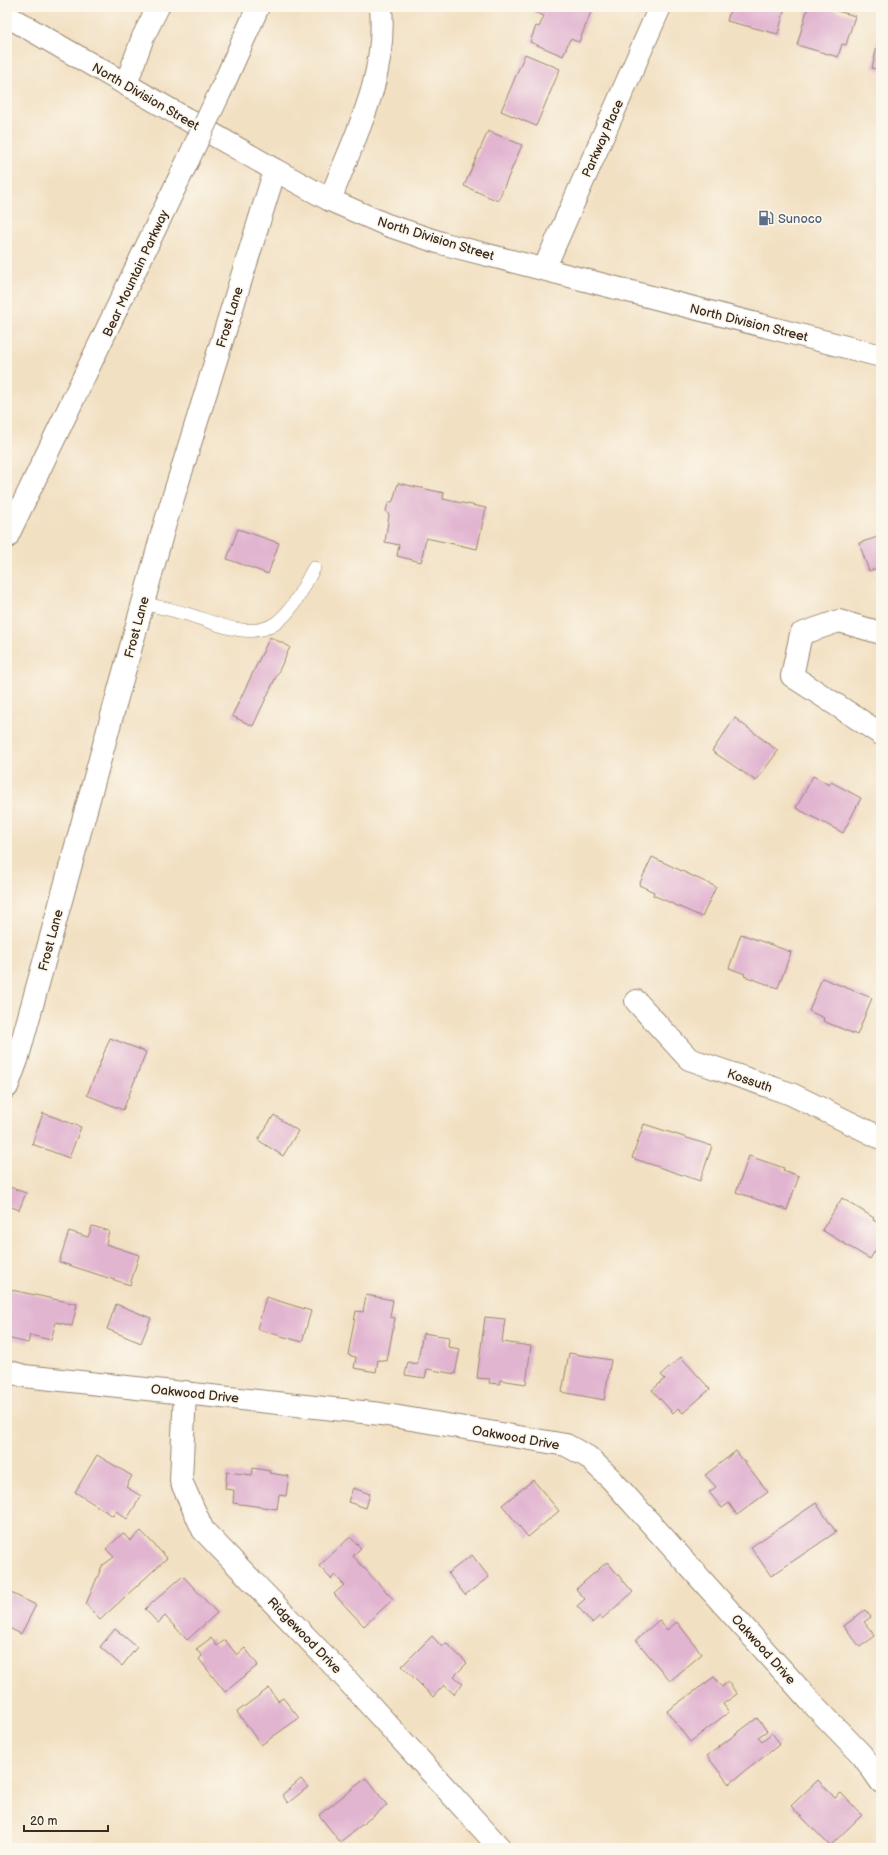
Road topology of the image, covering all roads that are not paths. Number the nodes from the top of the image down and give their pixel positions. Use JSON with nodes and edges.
{"nodes":[{"id":1,"x":158,"y":7,"type":"edge"},
{"id":2,"x":381,"y":7,"type":"edge"},
{"id":3,"x":660,"y":7,"type":"edge"},
{"id":4,"x":259,"y":10,"type":"edge"},
{"id":5,"x":8,"y":20,"type":"edge"},
{"id":6,"x":126,"y":84,"type":"junction"},
{"id":7,"x":275,"y":170,"type":"junction"},
{"id":8,"x":330,"y":200,"type":"junction"},
{"id":9,"x":544,"y":270,"type":"junction"},
{"id":10,"x":881,"y":356,"type":"edge"},
{"id":11,"x":7,"y":537,"type":"edge"},
{"id":12,"x":314,"y":568,"type":"dead end"},
{"id":13,"x":143,"y":603,"type":"junction"},
{"id":14,"x":881,"y":633,"type":"edge"},
{"id":15,"x":881,"y":734,"type":"edge"},
{"id":16,"x":636,"y":1001,"type":"dead end"},
{"id":17,"x":7,"y":1087,"type":"edge"},
{"id":18,"x":881,"y":1138,"type":"edge"},
{"id":19,"x":7,"y":1371,"type":"edge"},
{"id":20,"x":185,"y":1392,"type":"junction"},
{"id":21,"x":881,"y":1782,"type":"edge"},
{"id":22,"x":500,"y":1848,"type":"edge"}],
"edges":[{"from":1,"to":6,"type":"main road"},
{"from":2,"to":8,"type":"main road"},
{"from":3,"to":9,"type":"main road","name":"Parkway Place"},
{"from":4,"to":11,"type":"main road","name":"Bear Mountain Parkway","bridge":true},
{"from":5,"to":6,"type":"main road","name":"North Division Street"},
{"from":6,"to":7,"type":"main road","name":"North Division Street"},
{"from":7,"to":8,"type":"main road","name":"North Division Street"},
{"from":7,"to":13,"type":"main road","name":"Frost Lane"},
{"from":8,"to":9,"type":"main road","name":"North Division Street"},
{"from":9,"to":10,"type":"main road","name":"North Division Street"},
{"from":12,"to":13,"type":"lane"},
{"from":13,"to":17,"type":"main road","name":"Frost Lane"},
{"from":14,"to":15,"type":"main road"},
{"from":16,"to":18,"type":"main road","name":"Kossuth"},
{"from":19,"to":20,"type":"main road","name":"Oakwood Drive"},
{"from":20,"to":21,"type":"main road","name":"Oakwood Drive"},
{"from":20,"to":22,"type":"main road","name":"Ridgewood Drive"}]}
